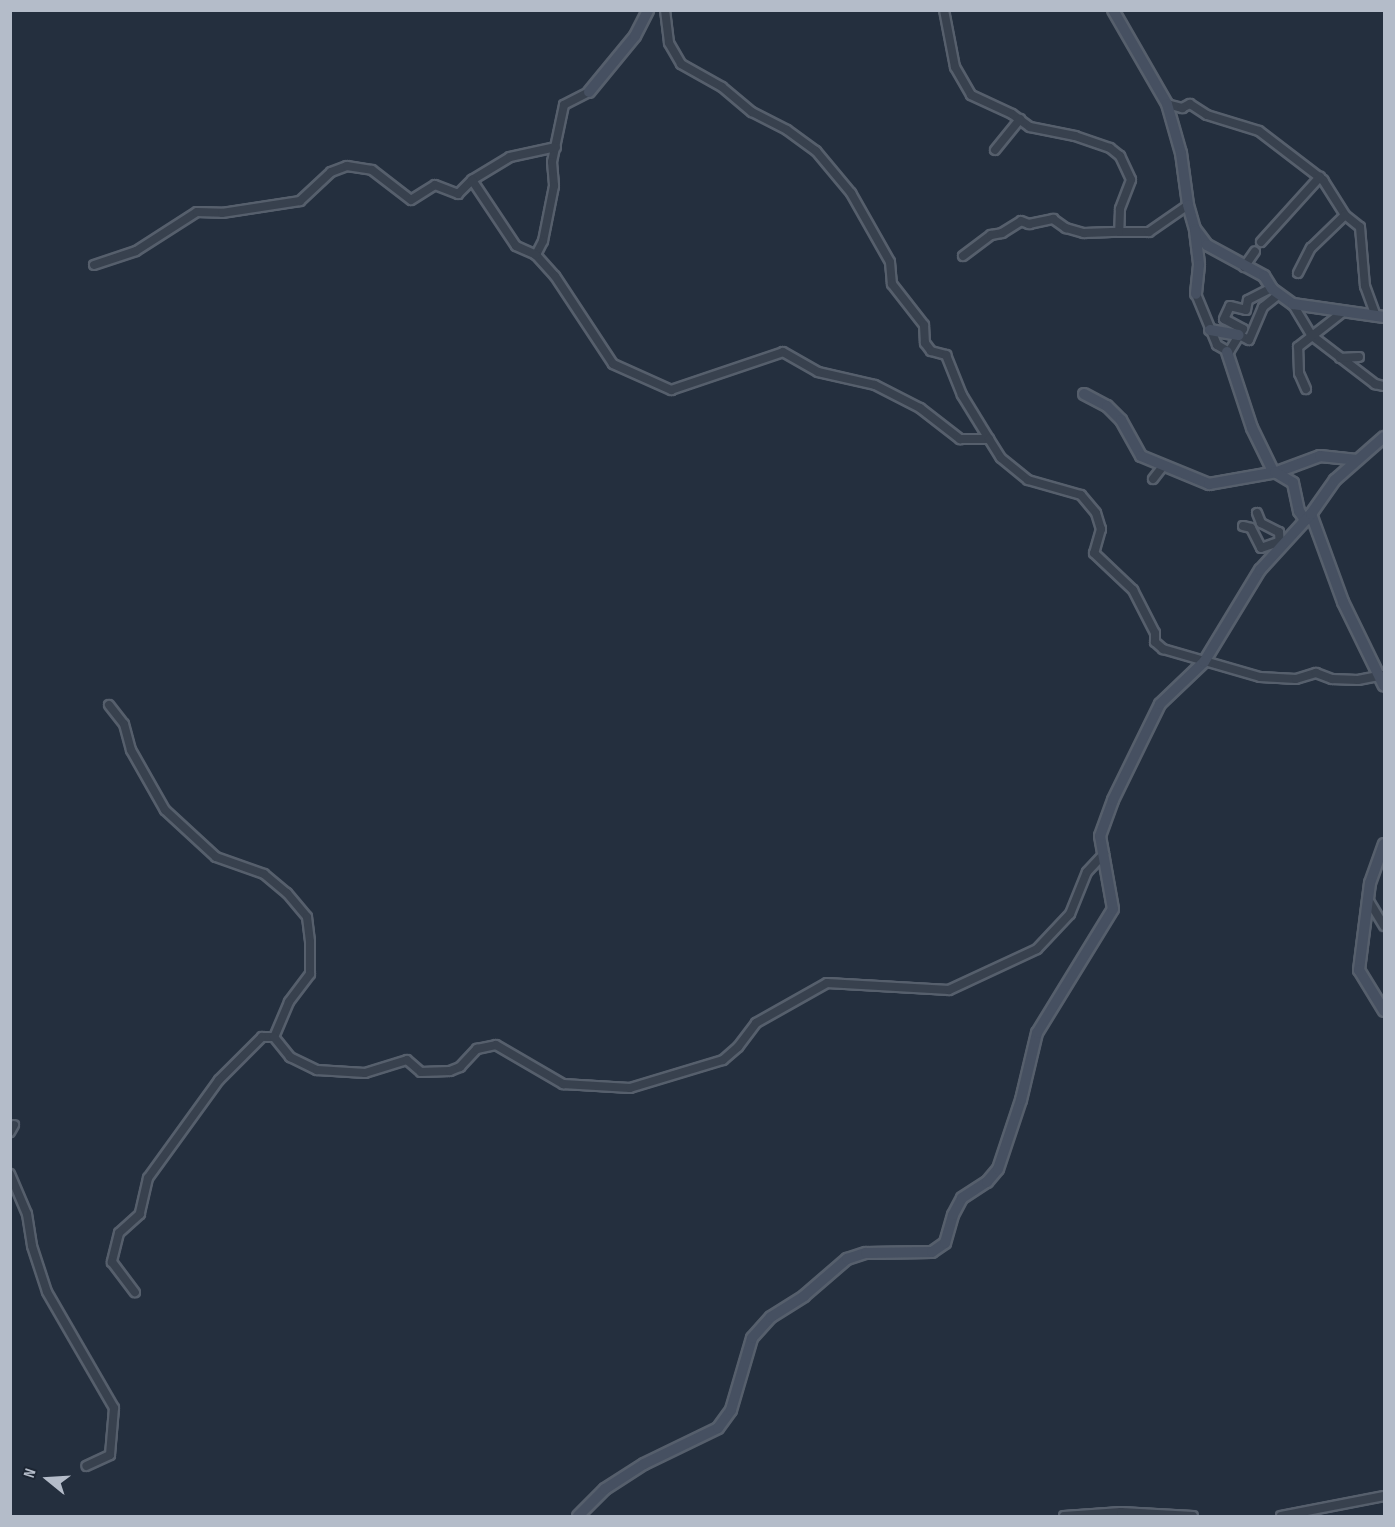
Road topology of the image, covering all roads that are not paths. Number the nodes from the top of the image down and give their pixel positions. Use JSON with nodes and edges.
{"nodes":[{"id":1,"x":648,"y":10,"type":"edge"},
{"id":2,"x":665,"y":10,"type":"edge"},
{"id":3,"x":944,"y":10,"type":"edge"},
{"id":4,"x":1113,"y":10,"type":"edge"},
{"id":5,"x":589,"y":92,"type":"joint"},
{"id":6,"x":1167,"y":104,"type":"junction"},
{"id":7,"x":1020,"y":119,"type":"junction"},
{"id":8,"x":556,"y":147,"type":"junction"},
{"id":9,"x":995,"y":150,"type":"dead end"},
{"id":10,"x":1320,"y":177,"type":"junction"},
{"id":11,"x":472,"y":180,"type":"junction"},
{"id":12,"x":1188,"y":205,"type":"junction"},
{"id":13,"x":1345,"y":214,"type":"junction"},
{"id":14,"x":1195,"y":230,"type":"junction"},
{"id":15,"x":1119,"y":232,"type":"junction"},
{"id":16,"x":1261,"y":242,"type":"dead end"},
{"id":17,"x":1255,"y":251,"type":"dead end"},
{"id":18,"x":536,"y":255,"type":"junction"},
{"id":19,"x":963,"y":256,"type":"dead end"},
{"id":20,"x":94,"y":265,"type":"dead end"},
{"id":21,"x":1244,"y":267,"type":"junction"},
{"id":22,"x":1298,"y":273,"type":"dead end"},
{"id":23,"x":1275,"y":291,"type":"junction"},
{"id":24,"x":1196,"y":294,"type":"joint"},
{"id":25,"x":1292,"y":303,"type":"junction"},
{"id":26,"x":1344,"y":311,"type":"junction"},
{"id":27,"x":1380,"y":316,"type":"edge"},
{"id":28,"x":1210,"y":330,"type":"junction"},
{"id":29,"x":1239,"y":335,"type":"junction"},
{"id":30,"x":1311,"y":335,"type":"junction"},
{"id":31,"x":1227,"y":352,"type":"junction"},
{"id":32,"x":1359,"y":357,"type":"dead end"},
{"id":33,"x":1338,"y":358,"type":"junction"},
{"id":34,"x":1384,"y":386,"type":"edge"},
{"id":35,"x":1306,"y":389,"type":"dead end"},
{"id":36,"x":1084,"y":394,"type":"dead end"},
{"id":37,"x":1384,"y":437,"type":"edge"},
{"id":38,"x":989,"y":439,"type":"junction"},
{"id":39,"x":1357,"y":460,"type":"junction"},
{"id":40,"x":1163,"y":466,"type":"junction"},
{"id":41,"x":1274,"y":472,"type":"junction"},
{"id":42,"x":1153,"y":479,"type":"dead end"},
{"id":43,"x":1257,"y":513,"type":"dead end"},
{"id":44,"x":1308,"y":517,"type":"junction"},
{"id":45,"x":1243,"y":526,"type":"dead end"},
{"id":46,"x":1279,"y":545,"type":"junction"},
{"id":47,"x":1204,"y":662,"type":"junction"},
{"id":48,"x":1383,"y":679,"type":"edge"},
{"id":49,"x":109,"y":705,"type":"dead end"},
{"id":50,"x":1384,"y":844,"type":"edge"},
{"id":51,"x":1104,"y":854,"type":"junction"},
{"id":52,"x":1369,"y":900,"type":"junction"},
{"id":53,"x":1384,"y":926,"type":"edge"},
{"id":54,"x":1384,"y":1011,"type":"edge"},
{"id":55,"x":274,"y":1037,"type":"junction"},
{"id":56,"x":10,"y":1174,"type":"edge"},
{"id":57,"x":135,"y":1292,"type":"dead end"},
{"id":58,"x":86,"y":1466,"type":"dead end"},
{"id":59,"x":1384,"y":1496,"type":"edge"},
{"id":60,"x":578,"y":1516,"type":"edge"},
{"id":61,"x":1064,"y":1516,"type":"edge"},
{"id":62,"x":1193,"y":1516,"type":"edge"},
{"id":63,"x":1281,"y":1516,"type":"edge"}],
"edges":[{"from":1,"to":5,"type":"street"},
{"from":2,"to":38,"type":"street"},
{"from":3,"to":7,"type":"street"},
{"from":4,"to":6,"type":"street"},
{"from":5,"to":8,"type":"street"},
{"from":6,"to":10,"type":"street"},
{"from":6,"to":12,"type":"street"},
{"from":7,"to":9,"type":"street"},
{"from":7,"to":15,"type":"street"},
{"from":8,"to":11,"type":"street"},
{"from":8,"to":18,"type":"street"},
{"from":10,"to":13,"type":"street"},
{"from":10,"to":16,"type":"street"},
{"from":11,"to":18,"type":"street"},
{"from":11,"to":20,"type":"street"},
{"from":12,"to":14,"type":"street"},
{"from":12,"to":15,"type":"street"},
{"from":13,"to":22,"type":"street"},
{"from":13,"to":27,"type":"street"},
{"from":14,"to":21,"type":"street"},
{"from":14,"to":24,"type":"street"},
{"from":15,"to":19,"type":"street"},
{"from":17,"to":21,"type":"street"},
{"from":18,"to":38,"type":"street"},
{"from":21,"to":23,"type":"street"},
{"from":23,"to":25,"type":"street"},
{"from":23,"to":29,"type":"street"},
{"from":23,"to":29,"type":"street"},
{"from":24,"to":28,"type":"street"},
{"from":25,"to":26,"type":"street"},
{"from":25,"to":30,"type":"street"},
{"from":26,"to":27,"type":"street"},
{"from":26,"to":30,"type":"street"},
{"from":28,"to":29,"type":"street"},
{"from":28,"to":31,"type":"street"},
{"from":29,"to":31,"type":"street"},
{"from":30,"to":33,"type":"street"},
{"from":30,"to":35,"type":"street"},
{"from":31,"to":41,"type":"street"},
{"from":32,"to":33,"type":"street"},
{"from":33,"to":34,"type":"street"},
{"from":36,"to":40,"type":"street"},
{"from":37,"to":39,"type":"street"},
{"from":38,"to":47,"type":"street"},
{"from":39,"to":41,"type":"street"},
{"from":39,"to":44,"type":"street"},
{"from":40,"to":41,"type":"street"},
{"from":40,"to":42,"type":"street"},
{"from":41,"to":44,"type":"street"},
{"from":43,"to":46,"type":"street"},
{"from":44,"to":46,"type":"street"},
{"from":44,"to":48,"type":"street"},
{"from":45,"to":46,"type":"street"},
{"from":46,"to":47,"type":"street"},
{"from":47,"to":48,"type":"street"},
{"from":47,"to":51,"type":"street"},
{"from":49,"to":55,"type":"street"},
{"from":50,"to":52,"type":"street"},
{"from":51,"to":55,"type":"street"},
{"from":51,"to":60,"type":"street"},
{"from":52,"to":53,"type":"street"},
{"from":52,"to":54,"type":"street"},
{"from":55,"to":57,"type":"street"},
{"from":56,"to":58,"type":"street"},
{"from":59,"to":63,"type":"street"},
{"from":61,"to":62,"type":"street"}]}
